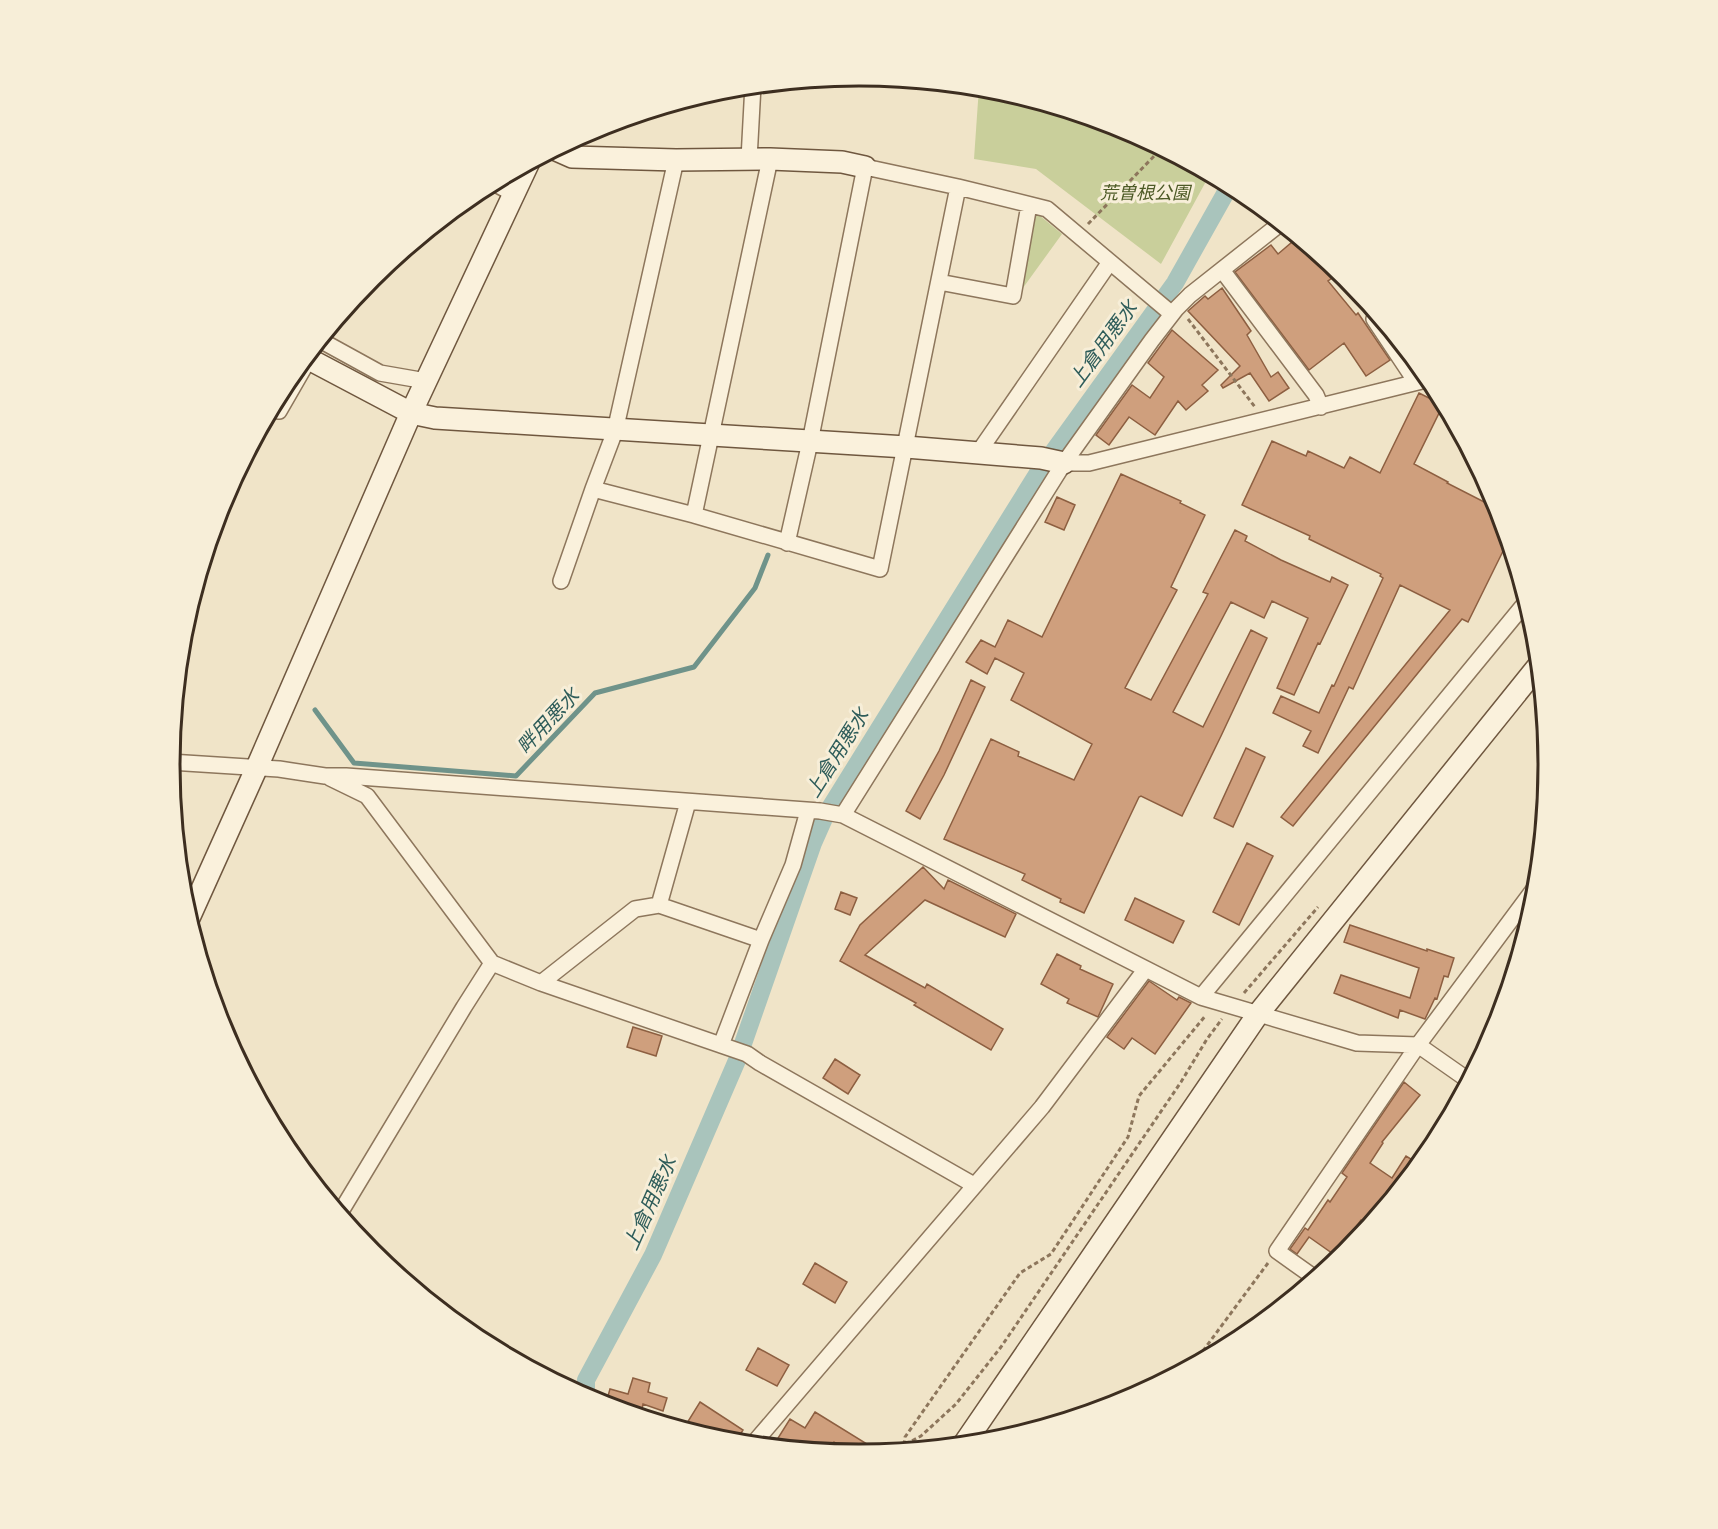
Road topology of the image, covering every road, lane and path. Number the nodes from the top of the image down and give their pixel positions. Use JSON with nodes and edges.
{"nodes":[{"id":1,"x":752,"y":94,"type":"edge"},
{"id":2,"x":564,"y":154,"type":"edge"},
{"id":3,"x":1156,"y":154,"type":"edge"},
{"id":4,"x":748,"y":159,"type":"junction"},
{"id":5,"x":770,"y":159,"type":"junction"},
{"id":6,"x":676,"y":160,"type":"junction"},
{"id":7,"x":864,"y":167,"type":"junction"},
{"id":8,"x":523,"y":174,"type":"edge"},
{"id":9,"x":502,"y":187,"type":"edge"},
{"id":10,"x":958,"y":187,"type":"junction"},
{"id":11,"x":514,"y":194,"type":"junction"},
{"id":12,"x":1029,"y":206,"type":"junction"},
{"id":13,"x":1275,"y":228,"type":"edge"},
{"id":14,"x":1078,"y":234,"type":"junction"},
{"id":15,"x":1110,"y":262,"type":"junction"},
{"id":16,"x":1222,"y":270,"type":"junction"},
{"id":17,"x":939,"y":282,"type":"junction"},
{"id":18,"x":1174,"y":312,"type":"junction"},
{"id":19,"x":326,"y":344,"type":"edge"},
{"id":20,"x":313,"y":361,"type":"edge"},
{"id":21,"x":426,"y":381,"type":"junction"},
{"id":22,"x":1420,"y":382,"type":"edge"},
{"id":23,"x":1321,"y":407,"type":"junction"},
{"id":24,"x":411,"y":413,"type":"junction"},
{"id":25,"x":1265,"y":421,"type":"junction"},
{"id":26,"x":615,"y":431,"type":"junction"},
{"id":27,"x":711,"y":434,"type":"junction"},
{"id":28,"x":810,"y":442,"type":"junction"},
{"id":29,"x":906,"y":447,"type":"junction"},
{"id":30,"x":978,"y":453,"type":"junction"},
{"id":31,"x":1064,"y":463,"type":"junction"},
{"id":32,"x":593,"y":489,"type":"junction"},
{"id":33,"x":694,"y":515,"type":"junction"},
{"id":34,"x":787,"y":543,"type":"junction"},
{"id":35,"x":561,"y":581,"type":"dead end"},
{"id":36,"x":1520,"y":610,"type":"edge"},
{"id":37,"x":1532,"y":679,"type":"edge"},
{"id":38,"x":180,"y":763,"type":"edge"},
{"id":39,"x":257,"y":767,"type":"junction"},
{"id":40,"x":325,"y":776,"type":"junction"},
{"id":41,"x":688,"y":802,"type":"junction"},
{"id":42,"x":814,"y":811,"type":"junction"},
{"id":43,"x":843,"y":815,"type":"junction"},
{"id":44,"x":1524,"y":903,"type":"edge"},
{"id":45,"x":195,"y":905,"type":"edge"},
{"id":46,"x":659,"y":905,"type":"junction"},
{"id":47,"x":761,"y":940,"type":"junction"},
{"id":48,"x":492,"y":963,"type":"junction"},
{"id":49,"x":1145,"y":970,"type":"junction"},
{"id":50,"x":541,"y":983,"type":"junction"},
{"id":51,"x":1201,"y":997,"type":"junction"},
{"id":52,"x":1216,"y":1002,"type":"junction"},
{"id":53,"x":1258,"y":1014,"type":"junction"},
{"id":54,"x":1418,"y":1045,"type":"junction"},
{"id":55,"x":726,"y":1047,"type":"junction"},
{"id":56,"x":1462,"y":1076,"type":"edge"},
{"id":57,"x":974,"y":1185,"type":"junction"},
{"id":58,"x":344,"y":1206,"type":"edge"},
{"id":59,"x":1277,"y":1251,"type":"junction"},
{"id":60,"x":1309,"y":1273,"type":"edge"},
{"id":61,"x":1204,"y":1349,"type":"edge"},
{"id":62,"x":971,"y":1434,"type":"edge"},
{"id":63,"x":760,"y":1436,"type":"edge"},
{"id":64,"x":904,"y":1442,"type":"edge"}],
"edges":[{"from":1,"to":4,"type":"street"},
{"from":2,"to":6,"type":"street"},
{"from":3,"to":14,"type":"path"},
{"from":4,"to":5,"type":"street"},
{"from":4,"to":6,"type":"street"},
{"from":5,"to":7,"type":"street"},
{"from":5,"to":27,"type":"street"},
{"from":6,"to":26,"type":"street"},
{"from":7,"to":10,"type":"street"},
{"from":7,"to":28,"type":"street"},
{"from":8,"to":11,"type":"street"},
{"from":9,"to":11,"type":"street"},
{"from":10,"to":12,"type":"street"},
{"from":10,"to":17,"type":"street"},
{"from":11,"to":21,"type":"street"},
{"from":12,"to":14,"type":"street"},
{"from":12,"to":17,"type":"street"},
{"from":13,"to":16,"type":"street"},
{"from":14,"to":15,"type":"street"},
{"from":15,"to":18,"type":"street"},
{"from":15,"to":30,"type":"street"},
{"from":16,"to":18,"type":"street"},
{"from":16,"to":23,"type":"street"},
{"from":17,"to":29,"type":"street"},
{"from":18,"to":25,"type":"path"},
{"from":18,"to":31,"type":"street"},
{"from":19,"to":21,"type":"street"},
{"from":20,"to":24,"type":"street"},
{"from":21,"to":24,"type":"street"},
{"from":22,"to":23,"type":"street"},
{"from":23,"to":25,"type":"street"},
{"from":24,"to":26,"type":"street"},
{"from":24,"to":39,"type":"street"},
{"from":25,"to":31,"type":"street"},
{"from":26,"to":27,"type":"street"},
{"from":26,"to":32,"type":"street"},
{"from":27,"to":28,"type":"street"},
{"from":27,"to":33,"type":"street"},
{"from":28,"to":29,"type":"street"},
{"from":28,"to":34,"type":"street"},
{"from":29,"to":30,"type":"street"},
{"from":29,"to":34,"type":"street"},
{"from":30,"to":31,"type":"street"},
{"from":31,"to":43,"type":"street"},
{"from":32,"to":33,"type":"street"},
{"from":32,"to":35,"type":"street"},
{"from":33,"to":34,"type":"street"},
{"from":36,"to":51,"type":"street"},
{"from":37,"to":53,"type":"street"},
{"from":38,"to":39,"type":"street"},
{"from":39,"to":40,"type":"street"},
{"from":39,"to":45,"type":"street"},
{"from":40,"to":41,"type":"street"},
{"from":40,"to":48,"type":"street"},
{"from":41,"to":42,"type":"street"},
{"from":41,"to":46,"type":"street"},
{"from":42,"to":43,"type":"street"},
{"from":42,"to":47,"type":"street"},
{"from":43,"to":49,"type":"street"},
{"from":44,"to":54,"type":"street"},
{"from":46,"to":47,"type":"street"},
{"from":46,"to":50,"type":"street"},
{"from":47,"to":55,"type":"street"},
{"from":48,"to":50,"type":"street"},
{"from":48,"to":58,"type":"street"},
{"from":49,"to":51,"type":"street"},
{"from":49,"to":57,"type":"street"},
{"from":50,"to":55,"type":"street"},
{"from":51,"to":52,"type":"street"},
{"from":52,"to":53,"type":"street"},
{"from":52,"to":64,"type":"path"},
{"from":53,"to":54,"type":"street"},
{"from":53,"to":62,"type":"street"},
{"from":54,"to":56,"type":"street"},
{"from":54,"to":59,"type":"street"},
{"from":55,"to":57,"type":"street"},
{"from":57,"to":63,"type":"street"},
{"from":59,"to":60,"type":"street"},
{"from":59,"to":61,"type":"path"}]}
